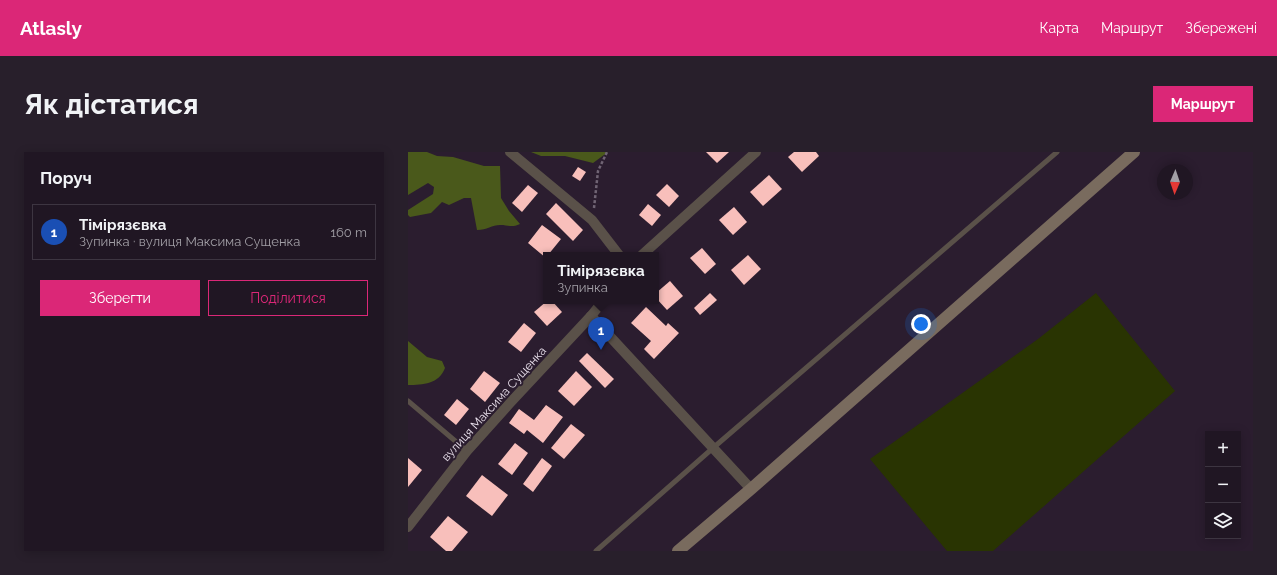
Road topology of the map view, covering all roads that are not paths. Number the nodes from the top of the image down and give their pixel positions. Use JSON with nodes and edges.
{"nodes":[{"id":1,"x":510,"y":152,"type":"edge"},
{"id":2,"x":756,"y":152,"type":"edge"},
{"id":3,"x":1057,"y":152,"type":"edge"},
{"id":4,"x":1134,"y":152,"type":"edge"},
{"id":5,"x":617,"y":252,"type":"edge"},
{"id":6,"x":645,"y":252,"type":"edge"},
{"id":7,"x":601,"y":304,"type":"edge"},
{"id":8,"x":591,"y":316,"type":"junction"},
{"id":9,"x":408,"y":401,"type":"edge"},
{"id":10,"x":713,"y":448,"type":"junction"},
{"id":11,"x":467,"y":452,"type":"junction"},
{"id":12,"x":751,"y":488,"type":"junction"},
{"id":13,"x":408,"y":527,"type":"edge"},
{"id":14,"x":596,"y":551,"type":"edge"},
{"id":15,"x":678,"y":551,"type":"edge"}],
"edges":[{"from":1,"to":5,"type":"street"},
{"from":2,"to":6,"type":"street"},
{"from":3,"to":10,"type":"lane"},
{"from":4,"to":12,"type":"main road"},
{"from":7,"to":8,"type":"street","name":"вулиця Максима Сущенка"},
{"from":8,"to":10,"type":"street"},
{"from":8,"to":11,"type":"street","name":"вулиця Максима Сущенка"},
{"from":9,"to":11,"type":"lane"},
{"from":10,"to":12,"type":"street"},
{"from":10,"to":14,"type":"lane"},
{"from":11,"to":13,"type":"street","name":"вулиця Максима Сущенка"},
{"from":12,"to":15,"type":"main road"}]}
